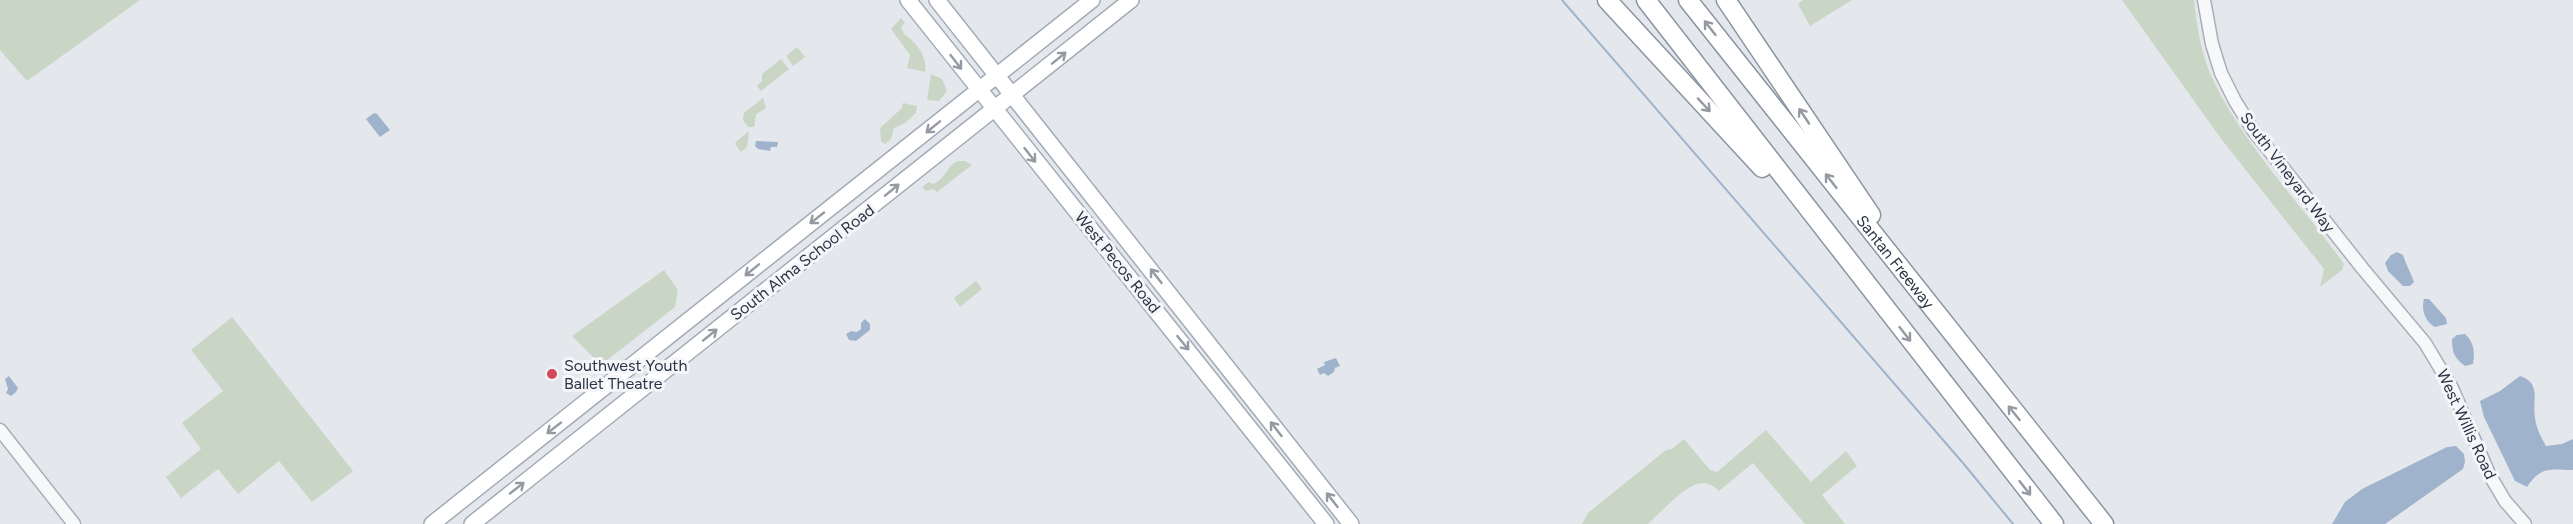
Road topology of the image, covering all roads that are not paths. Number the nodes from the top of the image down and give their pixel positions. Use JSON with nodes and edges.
{"nodes":[{"id":1,"x":908,"y":0,"type":"edge"},
{"id":2,"x":937,"y":0,"type":"edge"},
{"id":3,"x":1092,"y":0,"type":"edge"},
{"id":4,"x":1131,"y":0,"type":"edge"},
{"id":5,"x":1607,"y":0,"type":"edge"},
{"id":6,"x":1646,"y":0,"type":"edge"},
{"id":7,"x":1688,"y":0,"type":"edge"},
{"id":8,"x":1726,"y":0,"type":"edge"},
{"id":9,"x":2204,"y":0,"type":"edge"},
{"id":10,"x":997,"y":75,"type":"junction"},
{"id":11,"x":979,"y":90,"type":"junction"},
{"id":12,"x":1013,"y":95,"type":"junction"},
{"id":13,"x":994,"y":110,"type":"junction"},
{"id":14,"x":2363,"y":270,"type":"joint"},
{"id":15,"x":1869,"y":288,"type":"junction"},
{"id":16,"x":1971,"y":359,"type":"junction"},
{"id":17,"x":0,"y":430,"type":"edge"},
{"id":18,"x":74,"y":524,"type":"edge"},
{"id":19,"x":432,"y":524,"type":"edge"},
{"id":20,"x":472,"y":524,"type":"edge"},
{"id":21,"x":1326,"y":524,"type":"edge"},
{"id":22,"x":1351,"y":524,"type":"edge"},
{"id":23,"x":2054,"y":524,"type":"edge"},
{"id":24,"x":2104,"y":524,"type":"edge"},
{"id":25,"x":2525,"y":524,"type":"edge"}],
"edges":[{"from":1,"to":11,"type":"main road","name":"West Pecos Road","one_way":true},
{"from":2,"to":10,"type":"main road","name":"West Pecos Road"},
{"from":3,"to":10,"type":"main road","name":"South Alma School Road"},
{"from":12,"to":4,"type":"main road","name":"South Alma School Road","one_way":true},
{"from":5,"to":15,"type":"highway","one_way":true},
{"from":6,"to":15,"type":"highway"},
{"from":16,"to":7,"type":"highway","name":"Santan Freeway","one_way":true},
{"from":16,"to":8,"type":"highway","one_way":true},
{"from":9,"to":14,"type":"street","name":"South Vineyard Way"},
{"from":10,"to":11,"type":"main road","name":"South Alma School Road"},
{"from":10,"to":12,"type":"main road","name":"West Pecos Road"},
{"from":11,"to":13,"type":"main road","name":"West Pecos Road"},
{"from":11,"to":19,"type":"main road","name":"South Alma School Road","one_way":true},
{"from":12,"to":13,"type":"main road","name":"South Alma School Road"},
{"from":22,"to":12,"type":"main road","name":"West Pecos Road","one_way":true},
{"from":20,"to":13,"type":"main road","name":"South Alma School Road","one_way":true},
{"from":13,"to":21,"type":"main road","name":"West Pecos Road","one_way":true},
{"from":14,"to":25,"type":"street","name":"West Willis Road"},
{"from":15,"to":23,"type":"highway","one_way":true},
{"from":24,"to":16,"type":"highway","name":"Santan Freeway","one_way":true},
{"from":17,"to":18,"type":"street"}]}
